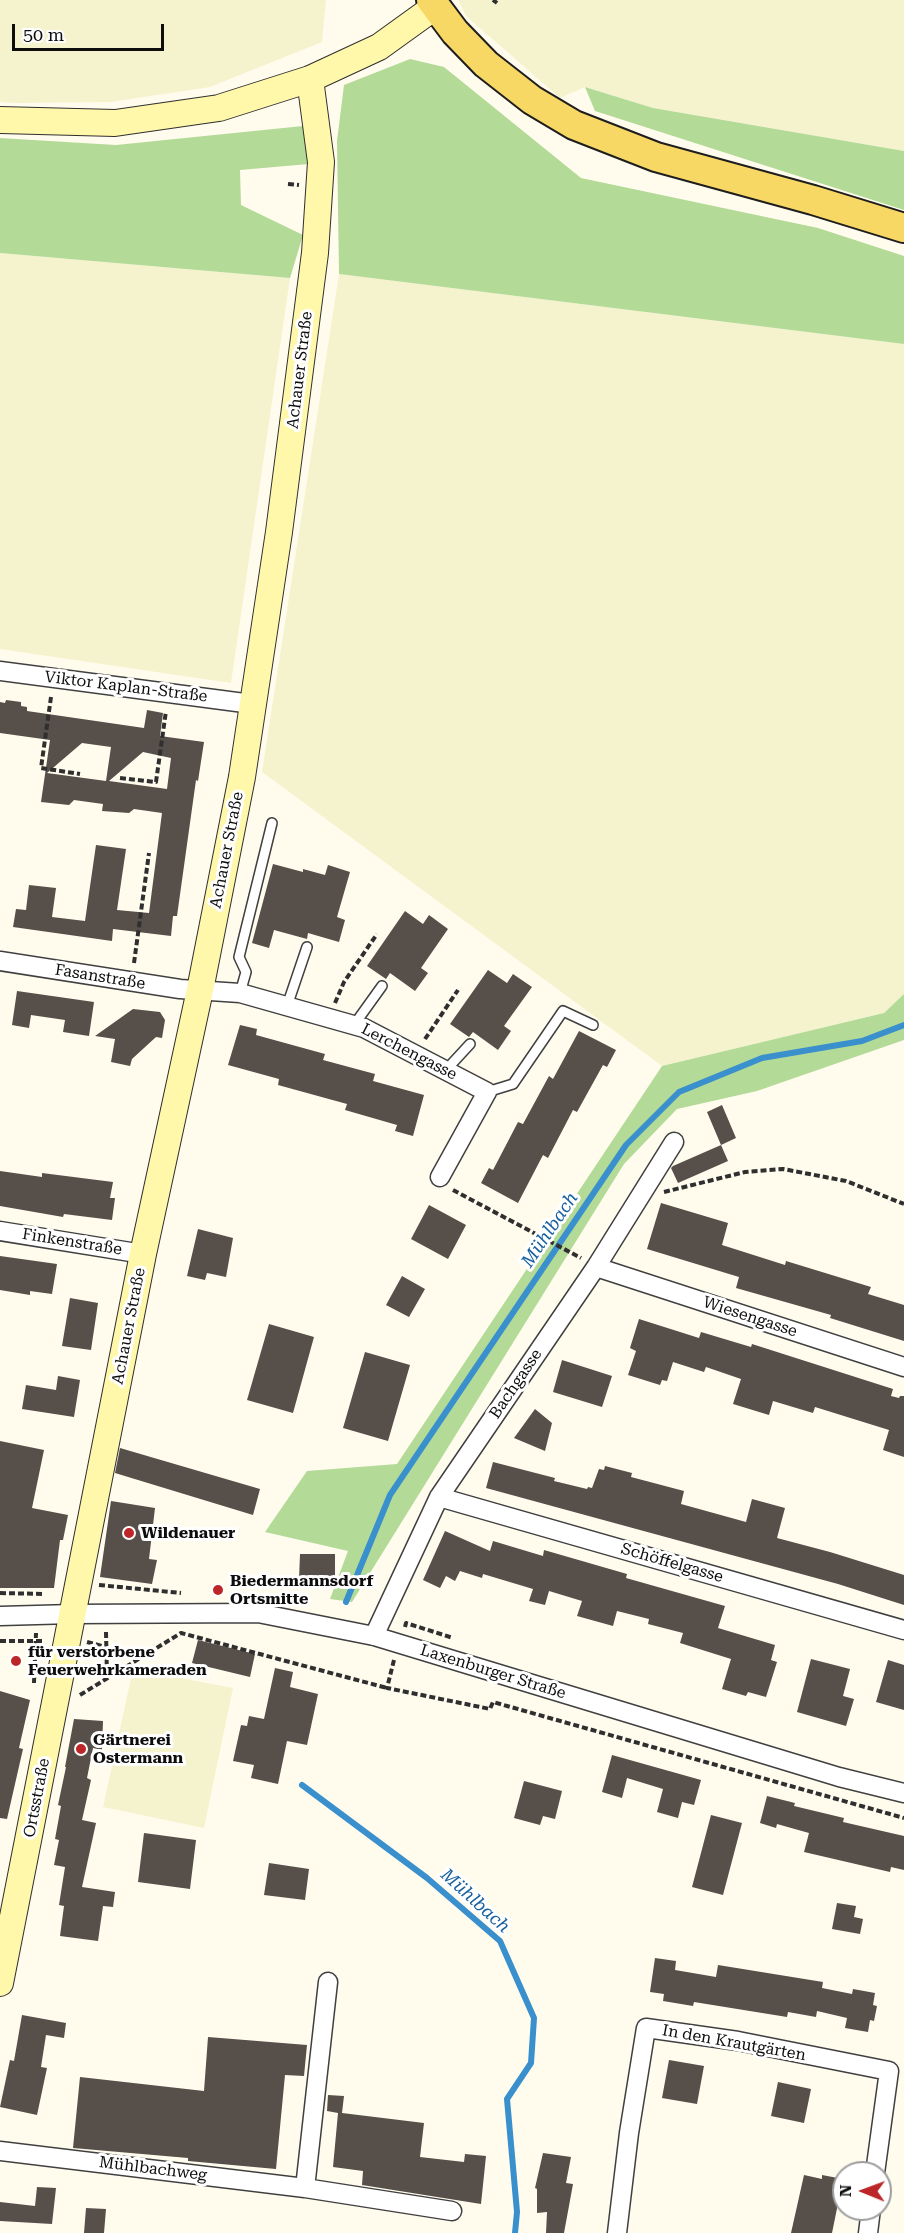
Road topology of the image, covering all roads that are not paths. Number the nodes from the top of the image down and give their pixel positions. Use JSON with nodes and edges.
{"nodes":[{"id":1,"x":434,"y":3,"type":"edge"},
{"id":2,"x":310,"y":79,"type":"junction"},
{"id":3,"x":0,"y":120,"type":"edge"},
{"id":4,"x":904,"y":228,"type":"edge"},
{"id":5,"x":0,"y":671,"type":"edge"},
{"id":6,"x":252,"y":704,"type":"junction"},
{"id":7,"x":272,"y":823,"type":"dead end"},
{"id":8,"x":307,"y":947,"type":"dead end"},
{"id":9,"x":0,"y":961,"type":"edge"},
{"id":10,"x":382,"y":986,"type":"dead end"},
{"id":11,"x":200,"y":990,"type":"junction"},
{"id":12,"x":240,"y":993,"type":"junction"},
{"id":13,"x":287,"y":1006,"type":"junction"},
{"id":14,"x":354,"y":1025,"type":"junction"},
{"id":15,"x":593,"y":1025,"type":"dead end"},
{"id":16,"x":470,"y":1044,"type":"dead end"},
{"id":17,"x":446,"y":1070,"type":"junction"},
{"id":18,"x":487,"y":1092,"type":"junction"},
{"id":19,"x":674,"y":1142,"type":"dead end"},
{"id":20,"x":440,"y":1177,"type":"road end"},
{"id":21,"x":0,"y":1231,"type":"edge"},
{"id":22,"x":143,"y":1254,"type":"junction"},
{"id":23,"x":596,"y":1267,"type":"junction"},
{"id":24,"x":904,"y":1366,"type":"edge"},
{"id":25,"x":439,"y":1497,"type":"junction"},
{"id":26,"x":73,"y":1614,"type":"junction"},
{"id":27,"x":0,"y":1616,"type":"edge"},
{"id":28,"x":904,"y":1630,"type":"edge"},
{"id":29,"x":374,"y":1635,"type":"junction"},
{"id":30,"x":904,"y":1793,"type":"edge"},
{"id":31,"x":328,"y":1982,"type":"dead end"},
{"id":32,"x":0,"y":1983,"type":"edge"},
{"id":33,"x":0,"y":2151,"type":"edge"},
{"id":34,"x":877,"y":2161,"type":"edge"},
{"id":35,"x":305,"y":2188,"type":"junction"},
{"id":36,"x":452,"y":2211,"type":"dead end"},
{"id":37,"x":617,"y":2233,"type":"edge"}],
"edges":[{"from":1,"to":2,"type":"street"},
{"from":1,"to":4,"type":"main road"},
{"from":2,"to":3,"type":"street"},
{"from":2,"to":6,"type":"street","name":"Achauer Straße"},
{"from":5,"to":6,"type":"street","name":"Viktor Kaplan-Straße"},
{"from":6,"to":11,"type":"street","name":"Achauer Straße"},
{"from":7,"to":12,"type":"lane"},
{"from":8,"to":13,"type":"lane"},
{"from":9,"to":11,"type":"street","name":"Fasanstraße"},
{"from":10,"to":14,"type":"lane"},
{"from":11,"to":12,"type":"street","name":"Lerchengasse"},
{"from":11,"to":22,"type":"street","name":"Achauer Straße"},
{"from":12,"to":13,"type":"street","name":"Lerchengasse"},
{"from":13,"to":14,"type":"street","name":"Lerchengasse"},
{"from":14,"to":17,"type":"street","name":"Lerchengasse"},
{"from":15,"to":18,"type":"lane"},
{"from":16,"to":17,"type":"lane"},
{"from":17,"to":18,"type":"street","name":"Lerchengasse"},
{"from":18,"to":20,"type":"street"},
{"from":19,"to":23,"type":"street","name":"Bachgasse"},
{"from":21,"to":22,"type":"street","name":"Finkenstraße"},
{"from":22,"to":26,"type":"street","name":"Achauer Straße"},
{"from":23,"to":24,"type":"street","name":"Wiesengasse"},
{"from":23,"to":25,"type":"street","name":"Bachgasse"},
{"from":25,"to":28,"type":"street","name":"Schöffelgasse"},
{"from":25,"to":29,"type":"street","name":"Bachgasse"},
{"from":26,"to":27,"type":"street","name":"Laxenburger Straße"},
{"from":26,"to":29,"type":"street","name":"Laxenburger Straße"},
{"from":26,"to":32,"type":"street","name":"Ortsstraße"},
{"from":29,"to":30,"type":"street","name":"Laxenburger Straße"},
{"from":31,"to":35,"type":"street"},
{"from":33,"to":35,"type":"street","name":"Mühlbachweg"},
{"from":34,"to":37,"type":"street","name":"In den Krautgärten"},
{"from":35,"to":36,"type":"street","name":"Mühlbachweg"}]}
